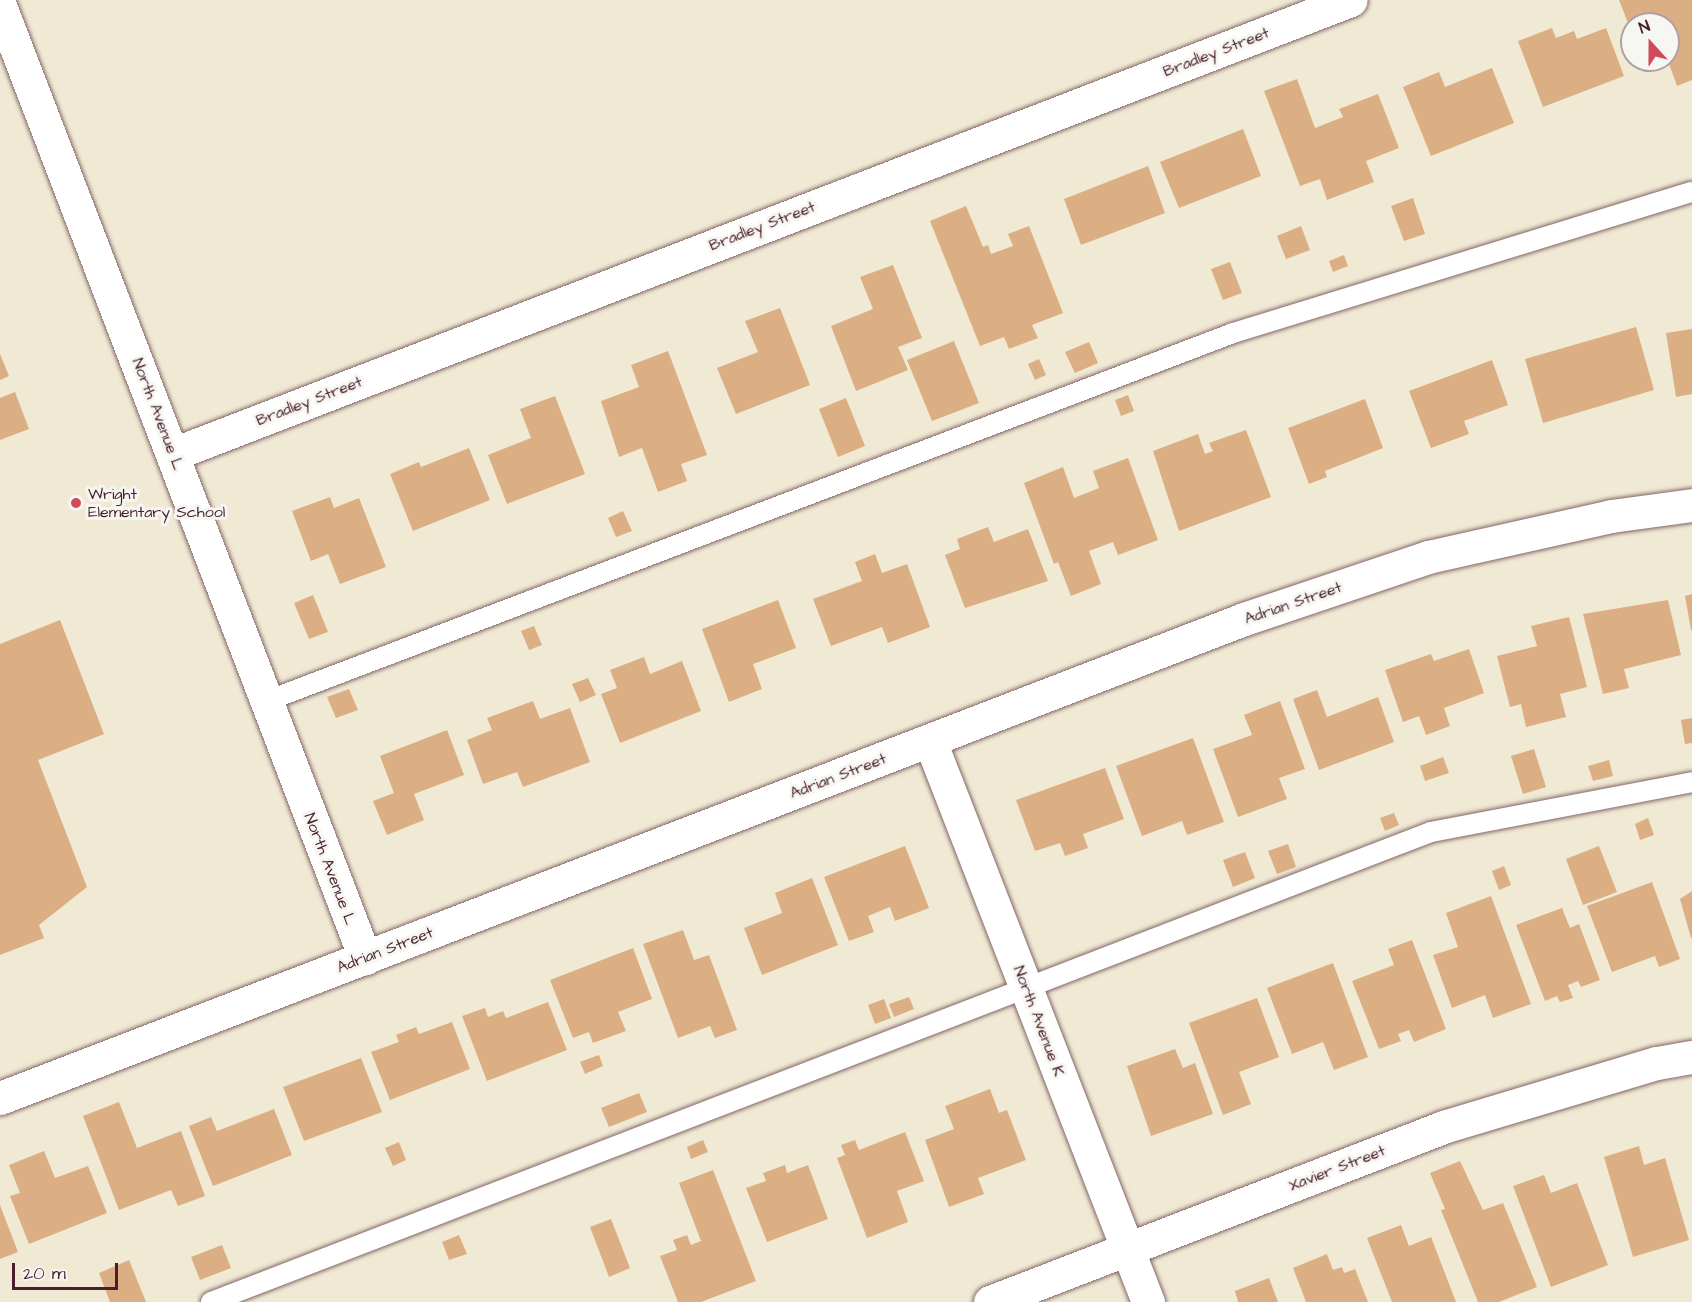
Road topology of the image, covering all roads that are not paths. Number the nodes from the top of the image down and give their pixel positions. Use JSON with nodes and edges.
{"nodes":[{"id":1,"x":1352,"y":0,"type":"edge"},
{"id":2,"x":0,"y":6,"type":"edge"},
{"id":3,"x":1692,"y":192,"type":"edge"},
{"id":4,"x":173,"y":454,"type":"junction"},
{"id":5,"x":1692,"y":505,"type":"edge"},
{"id":6,"x":267,"y":700,"type":"junction"},
{"id":7,"x":930,"y":741,"type":"junction"},
{"id":8,"x":1692,"y":782,"type":"edge"},
{"id":9,"x":364,"y":958,"type":"junction"},
{"id":10,"x":1026,"y":987,"type":"junction"},
{"id":11,"x":1692,"y":1057,"type":"edge"},
{"id":12,"x":0,"y":1098,"type":"edge"},
{"id":13,"x":1128,"y":1249,"type":"junction"},
{"id":14,"x":212,"y":1302,"type":"edge"},
{"id":15,"x":990,"y":1302,"type":"edge"},
{"id":16,"x":1148,"y":1302,"type":"edge"}],
"edges":[{"from":1,"to":4,"type":"street","name":"Bradley Street"},
{"from":2,"to":4,"type":"street","name":"North Avenue L"},
{"from":3,"to":6,"type":"lane"},
{"from":4,"to":6,"type":"street","name":"North Avenue L"},
{"from":5,"to":7,"type":"street","name":"Adrian Street"},
{"from":6,"to":9,"type":"street","name":"North Avenue L"},
{"from":7,"to":9,"type":"street","name":"Adrian Street"},
{"from":7,"to":10,"type":"street","name":"North Avenue K"},
{"from":8,"to":10,"type":"lane"},
{"from":9,"to":12,"type":"street","name":"Adrian Street"},
{"from":10,"to":13,"type":"street","name":"North Avenue K"},
{"from":10,"to":14,"type":"lane"},
{"from":11,"to":13,"type":"street","name":"Xavier Street"},
{"from":13,"to":15,"type":"street","name":"Xavier Street"},
{"from":13,"to":16,"type":"street","name":"North Avenue K"}]}
